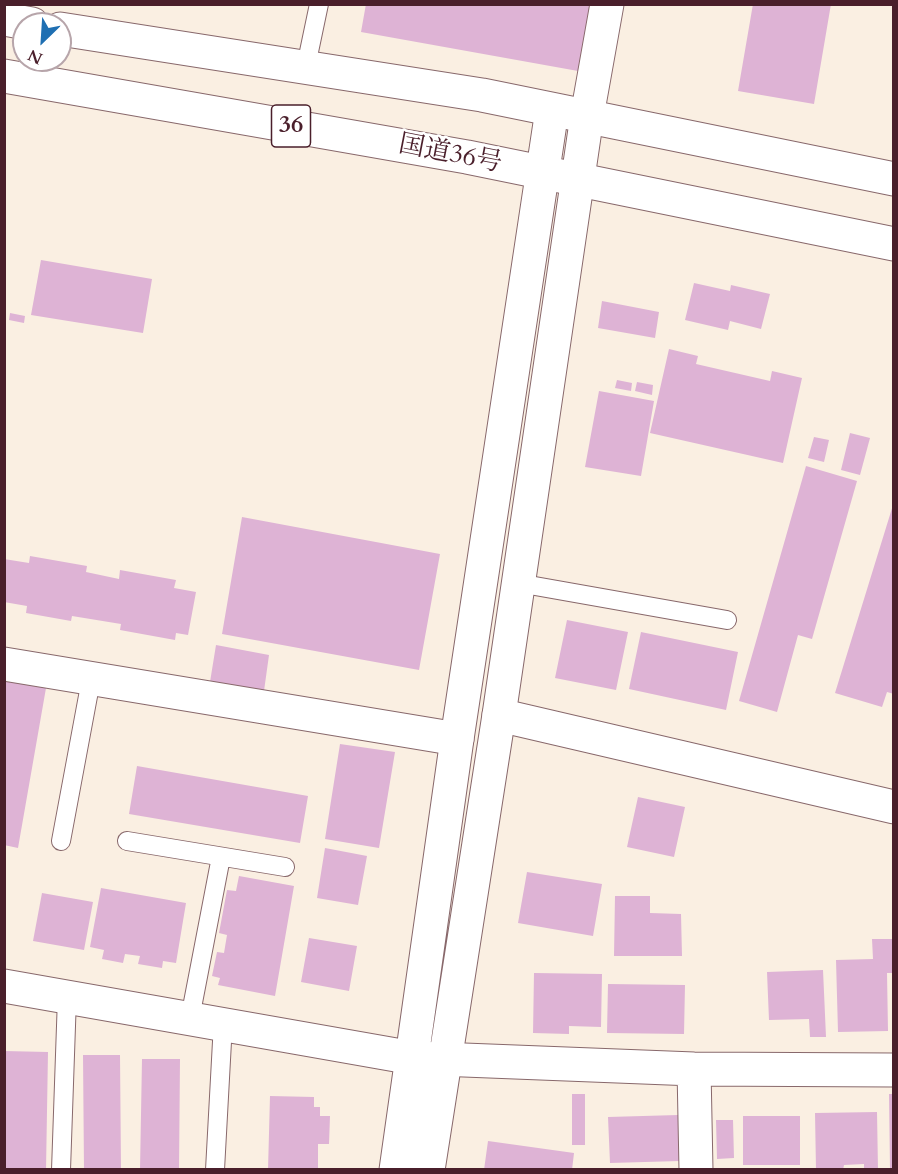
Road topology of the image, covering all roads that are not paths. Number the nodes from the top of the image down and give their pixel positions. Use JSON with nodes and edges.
{"nodes":[{"id":1,"x":319,"y":4,"type":"edge"},
{"id":2,"x":607,"y":4,"type":"edge"},
{"id":3,"x":72,"y":31,"type":"edge"},
{"id":4,"x":306,"y":66,"type":"junction"},
{"id":5,"x":4,"y":76,"type":"edge"},
{"id":6,"x":552,"y":110,"type":"junction"},
{"id":7,"x":587,"y":116,"type":"junction"},
{"id":8,"x":543,"y":173,"type":"junction"},
{"id":9,"x":893,"y":174,"type":"edge"},
{"id":10,"x":576,"y":179,"type":"junction"},
{"id":11,"x":894,"y":244,"type":"edge"},
{"id":12,"x":518,"y":583,"type":"junction"},
{"id":13,"x":727,"y":620,"type":"dead end"},
{"id":14,"x":4,"y":664,"type":"edge"},
{"id":15,"x":91,"y":680,"type":"junction"},
{"id":16,"x":499,"y":715,"type":"junction"},
{"id":17,"x":457,"y":739,"type":"junction"},
{"id":18,"x":894,"y":807,"type":"edge"},
{"id":19,"x":61,"y":841,"type":"dead end"},
{"id":20,"x":127,"y":841,"type":"dead end"},
{"id":21,"x":221,"y":857,"type":"junction"},
{"id":22,"x":285,"y":867,"type":"dead end"},
{"id":23,"x":4,"y":986,"type":"edge"},
{"id":24,"x":67,"y":997,"type":"junction"},
{"id":25,"x":190,"y":1018,"type":"junction"},
{"id":26,"x":223,"y":1023,"type":"junction"},
{"id":27,"x":428,"y":1058,"type":"junction"},
{"id":28,"x":694,"y":1069,"type":"junction"},
{"id":29,"x":894,"y":1070,"type":"edge"},
{"id":30,"x":61,"y":1170,"type":"edge"},
{"id":31,"x":215,"y":1170,"type":"edge"},
{"id":32,"x":396,"y":1170,"type":"edge"},
{"id":33,"x":428,"y":1170,"type":"edge"},
{"id":34,"x":696,"y":1170,"type":"edge"}],
"edges":[{"from":1,"to":4,"type":"lane"},
{"from":2,"to":7,"type":"main road"},
{"from":3,"to":4,"type":"main road","number":"36"},
{"from":4,"to":6,"type":"main road","number":"36"},
{"from":5,"to":8,"type":"main road","name":"国道36号","number":"36"},
{"from":6,"to":7,"type":"main road","number":"36"},
{"from":6,"to":8,"type":"main road"},
{"from":7,"to":9,"type":"main road","number":"36"},
{"from":7,"to":10,"type":"main road"},
{"from":8,"to":10,"type":"main road","name":"国道36号","number":"36"},
{"from":8,"to":17,"type":"main road"},
{"from":10,"to":11,"type":"main road","name":"国道36号","number":"36"},
{"from":10,"to":12,"type":"main road"},
{"from":12,"to":13,"type":"lane"},
{"from":12,"to":16,"type":"main road"},
{"from":14,"to":15,"type":"main road"},
{"from":15,"to":17,"type":"main road"},
{"from":15,"to":19,"type":"lane"},
{"from":16,"to":18,"type":"main road"},
{"from":16,"to":27,"type":"main road"},
{"from":17,"to":27,"type":"main road"},
{"from":20,"to":21,"type":"lane"},
{"from":21,"to":22,"type":"lane"},
{"from":21,"to":25,"type":"lane"},
{"from":23,"to":24,"type":"main road"},
{"from":24,"to":25,"type":"main road"},
{"from":24,"to":30,"type":"lane"},
{"from":25,"to":26,"type":"main road"},
{"from":26,"to":27,"type":"main road"},
{"from":26,"to":31,"type":"lane"},
{"from":27,"to":28,"type":"main road"},
{"from":27,"to":32,"type":"main road"},
{"from":27,"to":33,"type":"main road"},
{"from":28,"to":29,"type":"main road"},
{"from":28,"to":34,"type":"main road"}]}
